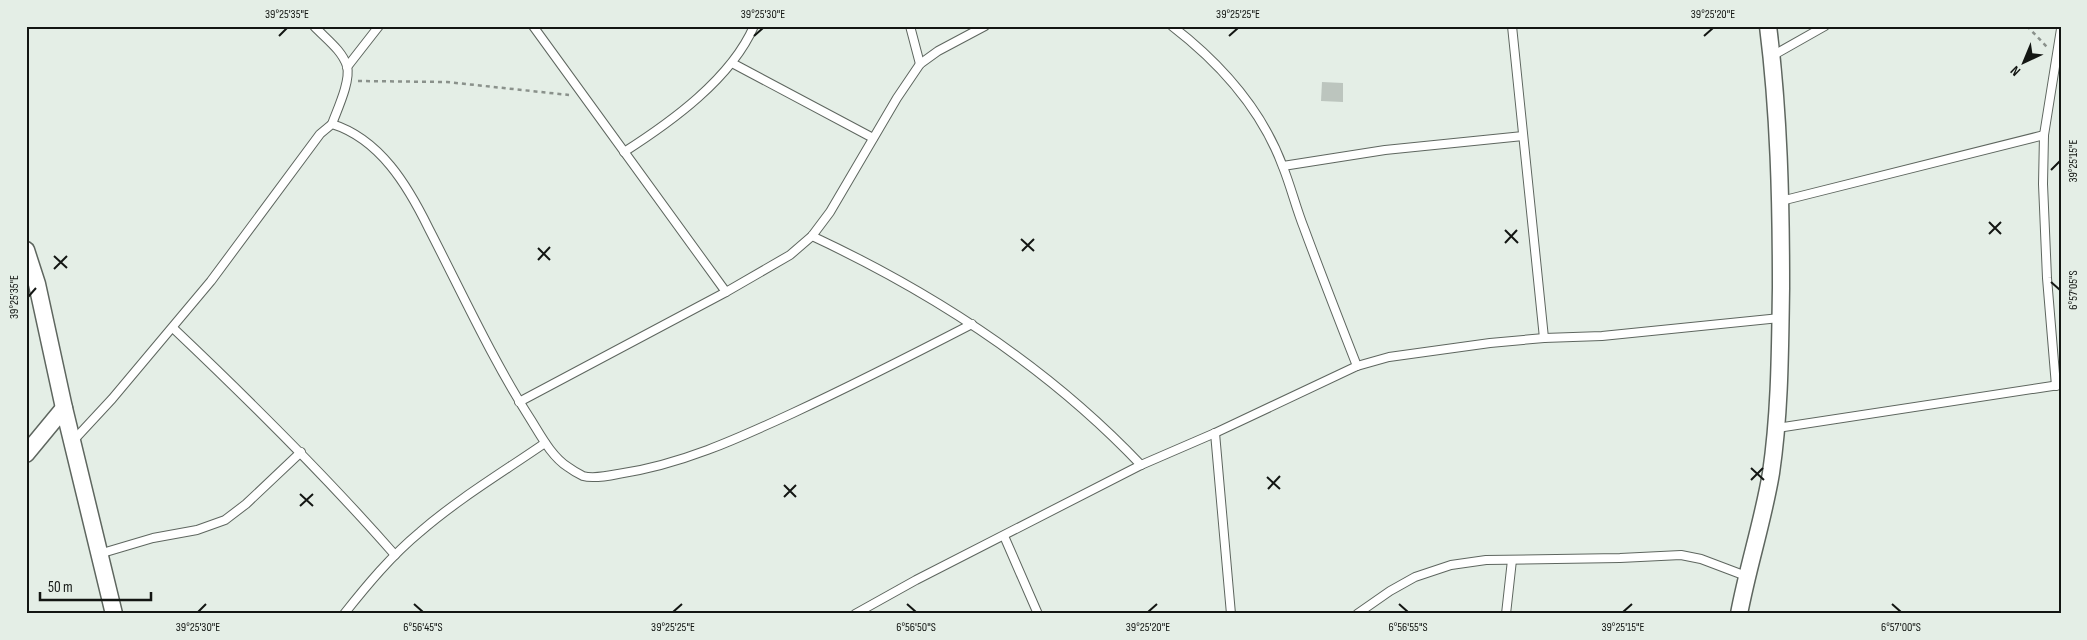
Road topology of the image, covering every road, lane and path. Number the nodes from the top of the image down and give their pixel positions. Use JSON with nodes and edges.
{"nodes":[{"id":1,"x":314,"y":26,"type":"edge"},
{"id":2,"x":379,"y":26,"type":"edge"},
{"id":3,"x":533,"y":26,"type":"edge"},
{"id":4,"x":754,"y":26,"type":"edge"},
{"id":5,"x":910,"y":26,"type":"edge"},
{"id":6,"x":985,"y":26,"type":"edge"},
{"id":7,"x":1172,"y":26,"type":"edge"},
{"id":8,"x":1512,"y":26,"type":"edge"},
{"id":9,"x":1768,"y":26,"type":"edge"},
{"id":10,"x":1825,"y":26,"type":"edge"},
{"id":11,"x":2027,"y":26,"type":"edge"},
{"id":12,"x":2061,"y":29,"type":"edge"},
{"id":13,"x":1772,"y":56,"type":"junction"},
{"id":14,"x":2057,"y":57,"type":"junction"},
{"id":15,"x":732,"y":63,"type":"junction"},
{"id":16,"x":920,"y":64,"type":"junction"},
{"id":17,"x":347,"y":68,"type":"junction"},
{"id":18,"x":346,"y":81,"type":"junction"},
{"id":19,"x":586,"y":97,"type":"junction"},
{"id":20,"x":332,"y":124,"type":"junction"},
{"id":21,"x":2044,"y":135,"type":"junction"},
{"id":22,"x":1523,"y":136,"type":"junction"},
{"id":23,"x":873,"y":138,"type":"junction"},
{"id":24,"x":624,"y":152,"type":"junction"},
{"id":25,"x":1283,"y":166,"type":"junction"},
{"id":26,"x":1781,"y":201,"type":"junction"},
{"id":27,"x":812,"y":236,"type":"junction"},
{"id":28,"x":26,"y":250,"type":"edge"},
{"id":29,"x":726,"y":292,"type":"junction"},
{"id":30,"x":1780,"y":318,"type":"junction"},
{"id":31,"x":972,"y":324,"type":"junction"},
{"id":32,"x":173,"y":328,"type":"junction"},
{"id":33,"x":1544,"y":338,"type":"junction"},
{"id":34,"x":1357,"y":366,"type":"junction"},
{"id":35,"x":2058,"y":385,"type":"edge"},
{"id":36,"x":519,"y":402,"type":"junction"},
{"id":37,"x":64,"y":408,"type":"junction"},
{"id":38,"x":1777,"y":428,"type":"junction"},
{"id":39,"x":1215,"y":433,"type":"junction"},
{"id":40,"x":73,"y":441,"type":"junction"},
{"id":41,"x":545,"y":443,"type":"junction"},
{"id":42,"x":301,"y":452,"type":"junction"},
{"id":43,"x":26,"y":454,"type":"edge"},
{"id":44,"x":1141,"y":465,"type":"junction"},
{"id":45,"x":1004,"y":536,"type":"junction"},
{"id":46,"x":99,"y":554,"type":"junction"},
{"id":47,"x":395,"y":555,"type":"junction"},
{"id":48,"x":1512,"y":560,"type":"junction"},
{"id":49,"x":1746,"y":576,"type":"junction"},
{"id":50,"x":114,"y":614,"type":"edge"},
{"id":51,"x":344,"y":614,"type":"edge"},
{"id":52,"x":855,"y":614,"type":"edge"},
{"id":53,"x":1038,"y":614,"type":"edge"},
{"id":54,"x":1231,"y":614,"type":"edge"},
{"id":55,"x":1357,"y":614,"type":"edge"},
{"id":56,"x":1506,"y":614,"type":"edge"},
{"id":57,"x":1739,"y":614,"type":"edge"}],
"edges":[{"from":1,"to":17,"type":"lane"},
{"from":2,"to":17,"type":"lane"},
{"from":3,"to":19,"type":"lane"},
{"from":4,"to":15,"type":"lane"},
{"from":5,"to":16,"type":"lane"},
{"from":6,"to":16,"type":"lane"},
{"from":7,"to":25,"type":"lane"},
{"from":8,"to":22,"type":"lane"},
{"from":9,"to":13,"type":"street"},
{"from":10,"to":13,"type":"lane"},
{"from":11,"to":14,"type":"path"},
{"from":12,"to":14,"type":"lane"},
{"from":13,"to":26,"type":"street"},
{"from":14,"to":21,"type":"lane"},
{"from":15,"to":23,"type":"lane"},
{"from":15,"to":24,"type":"lane"},
{"from":16,"to":23,"type":"lane"},
{"from":17,"to":18,"type":"lane"},
{"from":18,"to":19,"type":"path"},
{"from":18,"to":20,"type":"lane"},
{"from":19,"to":24,"type":"lane"},
{"from":20,"to":32,"type":"lane"},
{"from":20,"to":36,"type":"lane"},
{"from":21,"to":26,"type":"lane"},
{"from":21,"to":35,"type":"lane"},
{"from":22,"to":25,"type":"lane"},
{"from":22,"to":33,"type":"lane"},
{"from":23,"to":27,"type":"lane"},
{"from":24,"to":29,"type":"lane"},
{"from":25,"to":34,"type":"lane"},
{"from":26,"to":30,"type":"street"},
{"from":27,"to":29,"type":"lane"},
{"from":27,"to":31,"type":"lane"},
{"from":28,"to":37,"type":"street"},
{"from":29,"to":36,"type":"lane"},
{"from":30,"to":33,"type":"lane"},
{"from":30,"to":38,"type":"street"},
{"from":31,"to":41,"type":"lane"},
{"from":31,"to":44,"type":"lane"},
{"from":32,"to":40,"type":"lane"},
{"from":32,"to":42,"type":"lane"},
{"from":33,"to":34,"type":"lane"},
{"from":34,"to":39,"type":"lane"},
{"from":35,"to":38,"type":"lane"},
{"from":36,"to":41,"type":"lane"},
{"from":37,"to":40,"type":"street"},
{"from":37,"to":43,"type":"street"},
{"from":38,"to":49,"type":"street"},
{"from":39,"to":44,"type":"lane"},
{"from":39,"to":54,"type":"lane"},
{"from":40,"to":46,"type":"street"},
{"from":41,"to":47,"type":"lane"},
{"from":42,"to":46,"type":"lane"},
{"from":42,"to":47,"type":"lane"},
{"from":44,"to":45,"type":"lane"},
{"from":45,"to":52,"type":"lane"},
{"from":45,"to":53,"type":"lane"},
{"from":46,"to":50,"type":"street"},
{"from":47,"to":51,"type":"lane"},
{"from":48,"to":49,"type":"lane"},
{"from":48,"to":55,"type":"lane"},
{"from":48,"to":56,"type":"lane"},
{"from":49,"to":57,"type":"street"}]}
